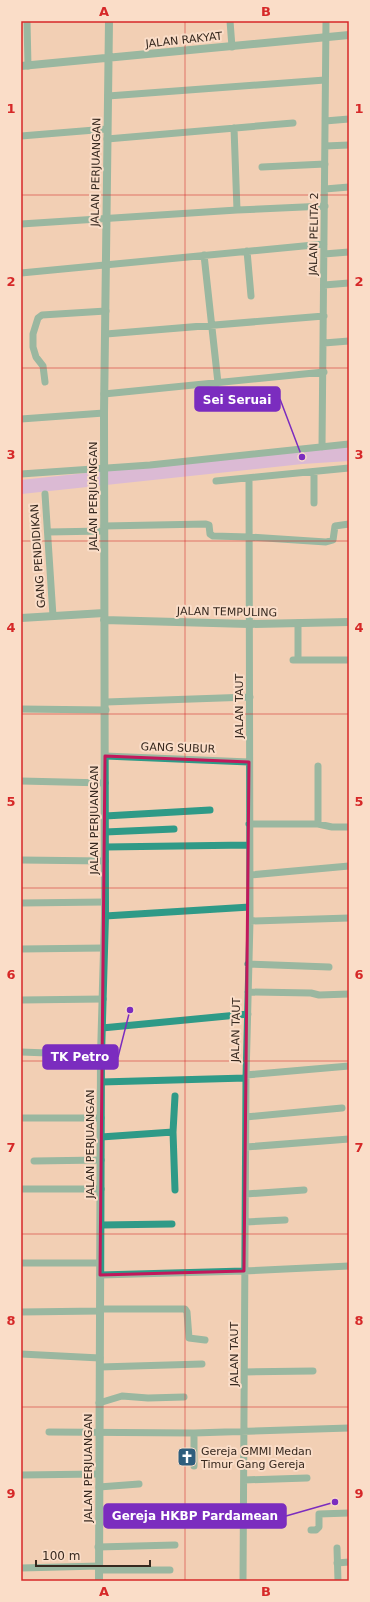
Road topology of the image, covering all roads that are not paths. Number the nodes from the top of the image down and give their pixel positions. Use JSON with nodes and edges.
{"nodes":[{"id":1,"x":27,"y":21,"type":"edge"},
{"id":2,"x":109,"y":21,"type":"edge"},
{"id":3,"x":230,"y":21,"type":"edge"},
{"id":4,"x":326,"y":21,"type":"edge"},
{"id":5,"x":349,"y":35,"type":"edge"},
{"id":6,"x":326,"y":36,"type":"junction"},
{"id":7,"x":232,"y":46,"type":"junction"},
{"id":8,"x":108,"y":59,"type":"junction"},
{"id":9,"x":25,"y":66,"type":"edge"},
{"id":10,"x":325,"y":80,"type":"junction"},
{"id":11,"x":108,"y":96,"type":"junction"},
{"id":12,"x":349,"y":119,"type":"edge"},
{"id":13,"x":325,"y":121,"type":"junction"},
{"id":14,"x":293,"y":123,"type":"dead end"},
{"id":15,"x":107,"y":128,"type":"junction"},
{"id":16,"x":234,"y":128,"type":"junction"},
{"id":17,"x":21,"y":136,"type":"edge"},
{"id":18,"x":107,"y":139,"type":"junction"},
{"id":19,"x":349,"y":144,"type":"edge"},
{"id":20,"x":325,"y":146,"type":"junction"},
{"id":21,"x":325,"y":164,"type":"junction"},
{"id":22,"x":262,"y":167,"type":"dead end"},
{"id":23,"x":349,"y":187,"type":"edge"},
{"id":24,"x":325,"y":189,"type":"junction"},
{"id":25,"x":325,"y":206,"type":"junction"},
{"id":26,"x":237,"y":210,"type":"junction"},
{"id":27,"x":106,"y":220,"type":"junction"},
{"id":28,"x":21,"y":224,"type":"edge"},
{"id":29,"x":324,"y":244,"type":"junction"},
{"id":30,"x":247,"y":251,"type":"junction"},
{"id":31,"x":349,"y":252,"type":"edge"},
{"id":32,"x":324,"y":254,"type":"junction"},
{"id":33,"x":204,"y":255,"type":"junction"},
{"id":34,"x":106,"y":266,"type":"junction"},
{"id":35,"x":21,"y":273,"type":"edge"},
{"id":36,"x":349,"y":284,"type":"edge"},
{"id":37,"x":324,"y":285,"type":"junction"},
{"id":38,"x":251,"y":296,"type":"dead end"},
{"id":39,"x":106,"y":311,"type":"junction"},
{"id":40,"x":324,"y":316,"type":"junction"},
{"id":41,"x":211,"y":325,"type":"junction"},
{"id":42,"x":106,"y":334,"type":"junction"},
{"id":43,"x":349,"y":341,"type":"edge"},
{"id":44,"x":324,"y":343,"type":"junction"},
{"id":45,"x":324,"y":372,"type":"junction"},
{"id":46,"x":45,"y":382,"type":"dead end"},
{"id":47,"x":218,"y":382,"type":"junction"},
{"id":48,"x":104,"y":394,"type":"junction"},
{"id":49,"x":104,"y":413,"type":"junction"},
{"id":50,"x":21,"y":419,"type":"edge"},
{"id":51,"x":349,"y":444,"type":"edge"},
{"id":52,"x":322,"y":447,"type":"junction"},
{"id":53,"x":104,"y":468,"type":"junction"},
{"id":54,"x":349,"y":468,"type":"edge"},
{"id":55,"x":314,"y":473,"type":"junction"},
{"id":56,"x":21,"y":474,"type":"edge"},
{"id":57,"x":249,"y":479,"type":"junction"},
{"id":58,"x":216,"y":481,"type":"dead end"},
{"id":59,"x":45,"y":494,"type":"dead end"},
{"id":60,"x":314,"y":502,"type":"dead end"},
{"id":61,"x":349,"y":524,"type":"edge"},
{"id":62,"x":104,"y":529,"type":"junction"},
{"id":63,"x":48,"y":532,"type":"junction"},
{"id":64,"x":249,"y":537,"type":"junction"},
{"id":65,"x":53,"y":616,"type":"junction"},
{"id":66,"x":104,"y":617,"type":"junction"},
{"id":67,"x":21,"y":618,"type":"edge"},
{"id":68,"x":349,"y":622,"type":"edge"},
{"id":69,"x":298,"y":623,"type":"junction"},
{"id":70,"x":249,"y":624,"type":"junction"},
{"id":71,"x":349,"y":660,"type":"edge"},
{"id":72,"x":250,"y":697,"type":"junction"},
{"id":73,"x":106,"y":706,"type":"junction"},
{"id":74,"x":21,"y":709,"type":"edge"},
{"id":75,"x":105,"y":756,"type":"junction"},
{"id":76,"x":249,"y":762,"type":"junction"},
{"id":77,"x":318,"y":766,"type":"dead end"},
{"id":78,"x":21,"y":781,"type":"edge"},
{"id":79,"x":105,"y":783,"type":"junction"},
{"id":80,"x":210,"y":810,"type":"dead end"},
{"id":81,"x":105,"y":816,"type":"junction"},
{"id":82,"x":249,"y":824,"type":"junction"},
{"id":83,"x":318,"y":824,"type":"junction"},
{"id":84,"x":349,"y":827,"type":"edge"},
{"id":85,"x":174,"y":829,"type":"dead end"},
{"id":86,"x":105,"y":832,"type":"junction"},
{"id":87,"x":249,"y":845,"type":"junction"},
{"id":88,"x":105,"y":847,"type":"junction"},
{"id":89,"x":21,"y":860,"type":"edge"},
{"id":90,"x":105,"y":861,"type":"junction"},
{"id":91,"x":349,"y":866,"type":"edge"},
{"id":92,"x":250,"y":875,"type":"junction"},
{"id":93,"x":105,"y":902,"type":"junction"},
{"id":94,"x":21,"y":903,"type":"edge"},
{"id":95,"x":250,"y":907,"type":"junction"},
{"id":96,"x":105,"y":916,"type":"junction"},
{"id":97,"x":349,"y":918,"type":"edge"},
{"id":98,"x":250,"y":921,"type":"junction"},
{"id":99,"x":104,"y":948,"type":"junction"},
{"id":100,"x":21,"y":949,"type":"edge"},
{"id":101,"x":248,"y":964,"type":"junction"},
{"id":102,"x":329,"y":967,"type":"dead end"},
{"id":103,"x":248,"y":992,"type":"junction"},
{"id":104,"x":349,"y":994,"type":"edge"},
{"id":105,"x":21,"y":1000,"type":"edge"},
{"id":106,"x":103,"y":1000,"type":"junction"},
{"id":107,"x":248,"y":1014,"type":"junction"},
{"id":108,"x":102,"y":1028,"type":"junction"},
{"id":109,"x":21,"y":1052,"type":"edge"},
{"id":110,"x":102,"y":1055,"type":"junction"},
{"id":111,"x":349,"y":1066,"type":"edge"},
{"id":112,"x":246,"y":1076,"type":"junction"},
{"id":113,"x":101,"y":1082,"type":"junction"},
{"id":114,"x":175,"y":1096,"type":"dead end"},
{"id":115,"x":342,"y":1108,"type":"dead end"},
{"id":116,"x":246,"y":1117,"type":"junction"},
{"id":117,"x":21,"y":1118,"type":"edge"},
{"id":118,"x":101,"y":1118,"type":"junction"},
{"id":119,"x":172,"y":1132,"type":"junction"},
{"id":120,"x":101,"y":1138,"type":"junction"},
{"id":121,"x":349,"y":1139,"type":"edge"},
{"id":122,"x":246,"y":1146,"type":"junction"},
{"id":123,"x":101,"y":1160,"type":"junction"},
{"id":124,"x":34,"y":1161,"type":"dead end"},
{"id":125,"x":21,"y":1189,"type":"edge"},
{"id":126,"x":101,"y":1189,"type":"junction"},
{"id":127,"x":175,"y":1190,"type":"dead end"},
{"id":128,"x":304,"y":1190,"type":"dead end"},
{"id":129,"x":246,"y":1194,"type":"junction"},
{"id":130,"x":285,"y":1220,"type":"dead end"},
{"id":131,"x":246,"y":1222,"type":"junction"},
{"id":132,"x":172,"y":1224,"type":"dead end"},
{"id":133,"x":101,"y":1225,"type":"junction"},
{"id":134,"x":21,"y":1263,"type":"edge"},
{"id":135,"x":100,"y":1263,"type":"junction"},
{"id":136,"x":349,"y":1266,"type":"edge"},
{"id":137,"x":244,"y":1272,"type":"junction"},
{"id":138,"x":100,"y":1275,"type":"junction"},
{"id":139,"x":100,"y":1310,"type":"junction"},
{"id":140,"x":21,"y":1312,"type":"edge"},
{"id":141,"x":205,"y":1340,"type":"dead end"},
{"id":142,"x":21,"y":1354,"type":"edge"},
{"id":143,"x":100,"y":1358,"type":"junction"},
{"id":144,"x":202,"y":1364,"type":"dead end"},
{"id":145,"x":100,"y":1367,"type":"junction"},
{"id":146,"x":313,"y":1371,"type":"dead end"},
{"id":147,"x":244,"y":1372,"type":"junction"},
{"id":148,"x":184,"y":1397,"type":"dead end"},
{"id":149,"x":99,"y":1403,"type":"junction"},
{"id":150,"x":349,"y":1428,"type":"edge"},
{"id":151,"x":49,"y":1432,"type":"dead end"},
{"id":152,"x":99,"y":1432,"type":"junction"},
{"id":153,"x":245,"y":1432,"type":"junction"},
{"id":154,"x":194,"y":1433,"type":"junction"},
{"id":155,"x":194,"y":1466,"type":"dead end"},
{"id":156,"x":99,"y":1474,"type":"junction"},
{"id":157,"x":21,"y":1475,"type":"edge"},
{"id":158,"x":307,"y":1478,"type":"dead end"},
{"id":159,"x":244,"y":1480,"type":"junction"},
{"id":160,"x":139,"y":1484,"type":"dead end"},
{"id":161,"x":99,"y":1487,"type":"junction"},
{"id":162,"x":349,"y":1513,"type":"edge"},
{"id":163,"x":311,"y":1530,"type":"dead end"},
{"id":164,"x":175,"y":1545,"type":"dead end"},
{"id":165,"x":98,"y":1547,"type":"junction"},
{"id":166,"x":337,"y":1548,"type":"dead end"},
{"id":167,"x":338,"y":1562,"type":"junction"},
{"id":168,"x":349,"y":1562,"type":"edge"},
{"id":169,"x":21,"y":1568,"type":"edge"},
{"id":170,"x":99,"y":1568,"type":"junction"},
{"id":171,"x":170,"y":1570,"type":"dead end"},
{"id":172,"x":99,"y":1581,"type":"edge"},
{"id":173,"x":243,"y":1581,"type":"edge"},
{"id":174,"x":338,"y":1581,"type":"edge"}],
"edges":[{"from":1,"to":9,"type":"street"},
{"from":2,"to":8,"type":"street","name":"JALAN PERJUANGAN"},
{"from":3,"to":7,"type":"street"},
{"from":4,"to":6,"type":"street","name":"JALAN PELITA 2"},
{"from":5,"to":6,"type":"street","name":"JALAN RAKYAT"},
{"from":6,"to":7,"type":"street","name":"JALAN RAKYAT"},
{"from":6,"to":10,"type":"street","name":"JALAN PELITA 2"},
{"from":7,"to":8,"type":"street","name":"JALAN RAKYAT"},
{"from":8,"to":9,"type":"street","name":"JALAN RAKYAT"},
{"from":8,"to":11,"type":"street","name":"JALAN PERJUANGAN"},
{"from":10,"to":11,"type":"street"},
{"from":10,"to":13,"type":"street","name":"JALAN PELITA 2"},
{"from":11,"to":15,"type":"street","name":"JALAN PERJUANGAN"},
{"from":12,"to":13,"type":"street"},
{"from":13,"to":20,"type":"street","name":"JALAN PELITA 2"},
{"from":14,"to":16,"type":"street"},
{"from":15,"to":17,"type":"street"},
{"from":15,"to":18,"type":"street","name":"JALAN PERJUANGAN"},
{"from":16,"to":18,"type":"street"},
{"from":16,"to":26,"type":"street"},
{"from":18,"to":27,"type":"street","name":"JALAN PERJUANGAN"},
{"from":19,"to":20,"type":"street"},
{"from":20,"to":21,"type":"street","name":"JALAN PELITA 2"},
{"from":21,"to":22,"type":"street"},
{"from":21,"to":24,"type":"street","name":"JALAN PELITA 2"},
{"from":23,"to":24,"type":"street"},
{"from":24,"to":25,"type":"street","name":"JALAN PELITA 2"},
{"from":25,"to":26,"type":"street"},
{"from":25,"to":29,"type":"street","name":"JALAN PELITA 2"},
{"from":26,"to":27,"type":"street"},
{"from":27,"to":28,"type":"street"},
{"from":27,"to":34,"type":"street","name":"JALAN PERJUANGAN"},
{"from":29,"to":30,"type":"street"},
{"from":29,"to":32,"type":"street","name":"JALAN PELITA 2"},
{"from":30,"to":33,"type":"street"},
{"from":30,"to":38,"type":"street"},
{"from":31,"to":32,"type":"street"},
{"from":32,"to":37,"type":"street","name":"JALAN PELITA 2"},
{"from":33,"to":34,"type":"street"},
{"from":33,"to":41,"type":"street"},
{"from":34,"to":35,"type":"street"},
{"from":34,"to":39,"type":"street","name":"JALAN PERJUANGAN"},
{"from":36,"to":37,"type":"street"},
{"from":37,"to":40,"type":"street","name":"JALAN PELITA 2"},
{"from":39,"to":42,"type":"street","name":"JALAN PERJUANGAN"},
{"from":39,"to":46,"type":"street"},
{"from":40,"to":41,"type":"street"},
{"from":40,"to":44,"type":"street","name":"JALAN PELITA 2"},
{"from":41,"to":42,"type":"street"},
{"from":41,"to":47,"type":"street"},
{"from":42,"to":48,"type":"street","name":"JALAN PERJUANGAN"},
{"from":43,"to":44,"type":"street"},
{"from":44,"to":45,"type":"street","name":"JALAN PELITA 2"},
{"from":45,"to":47,"type":"street"},
{"from":45,"to":52,"type":"street","name":"JALAN PELITA 2"},
{"from":47,"to":48,"type":"street"},
{"from":48,"to":49,"type":"street","name":"JALAN PERJUANGAN"},
{"from":49,"to":50,"type":"street"},
{"from":49,"to":53,"type":"street","name":"JALAN PERJUANGAN"},
{"from":51,"to":52,"type":"street"},
{"from":52,"to":53,"type":"street"},
{"from":53,"to":56,"type":"street"},
{"from":53,"to":62,"type":"street","name":"JALAN PERJUANGAN"},
{"from":54,"to":55,"type":"street"},
{"from":55,"to":57,"type":"street"},
{"from":55,"to":60,"type":"street"},
{"from":57,"to":58,"type":"street"},
{"from":57,"to":64,"type":"street","name":"JALAN TAUT"},
{"from":59,"to":63,"type":"street","name":"GANG PENDIDIKAN"},
{"from":61,"to":64,"type":"street"},
{"from":62,"to":63,"type":"street"},
{"from":62,"to":64,"type":"street"},
{"from":62,"to":66,"type":"street","name":"JALAN PERJUANGAN"},
{"from":63,"to":65,"type":"street","name":"GANG PENDIDIKAN"},
{"from":64,"to":70,"type":"street","name":"JALAN TAUT"},
{"from":65,"to":66,"type":"street","name":"JALAN TEMPULING"},
{"from":65,"to":67,"type":"street","name":"JALAN TEMPULING"},
{"from":66,"to":70,"type":"street","name":"JALAN TEMPULING"},
{"from":66,"to":73,"type":"street","name":"JALAN PERJUANGAN"},
{"from":68,"to":69,"type":"street","name":"JALAN TEMPULING"},
{"from":69,"to":70,"type":"street","name":"JALAN TEMPULING"},
{"from":69,"to":71,"type":"street"},
{"from":70,"to":72,"type":"street","name":"JALAN TAUT"},
{"from":72,"to":73,"type":"street"},
{"from":72,"to":76,"type":"street","name":"JALAN TAUT"},
{"from":73,"to":74,"type":"street"},
{"from":73,"to":75,"type":"street","name":"JALAN PERJUANGAN"},
{"from":75,"to":76,"type":"street","name":"GANG SUBUR"},
{"from":75,"to":79,"type":"street","name":"JALAN PERJUANGAN"},
{"from":76,"to":82,"type":"street","name":"JALAN TAUT"},
{"from":77,"to":83,"type":"street"},
{"from":78,"to":79,"type":"street"},
{"from":79,"to":81,"type":"street","name":"JALAN PERJUANGAN"},
{"from":80,"to":81,"type":"street"},
{"from":81,"to":86,"type":"street","name":"JALAN PERJUANGAN"},
{"from":82,"to":83,"type":"street"},
{"from":82,"to":87,"type":"street","name":"JALAN TAUT"},
{"from":83,"to":84,"type":"street"},
{"from":85,"to":86,"type":"street"},
{"from":86,"to":88,"type":"street","name":"JALAN PERJUANGAN"},
{"from":87,"to":88,"type":"street"},
{"from":87,"to":92,"type":"street","name":"JALAN TAUT"},
{"from":88,"to":90,"type":"street","name":"JALAN PERJUANGAN"},
{"from":89,"to":90,"type":"street"},
{"from":90,"to":93,"type":"street","name":"JALAN PERJUANGAN"},
{"from":91,"to":92,"type":"street"},
{"from":92,"to":95,"type":"street","name":"JALAN TAUT"},
{"from":93,"to":94,"type":"street"},
{"from":93,"to":96,"type":"street","name":"JALAN PERJUANGAN"},
{"from":95,"to":96,"type":"street"},
{"from":95,"to":98,"type":"street","name":"JALAN TAUT"},
{"from":96,"to":99,"type":"street","name":"JALAN PERJUANGAN"},
{"from":97,"to":98,"type":"street"},
{"from":98,"to":101,"type":"street","name":"JALAN TAUT"},
{"from":99,"to":100,"type":"street"},
{"from":99,"to":106,"type":"street","name":"JALAN PERJUANGAN"},
{"from":101,"to":102,"type":"street"},
{"from":101,"to":103,"type":"street","name":"JALAN TAUT"},
{"from":103,"to":104,"type":"street"},
{"from":103,"to":107,"type":"street","name":"JALAN TAUT"},
{"from":105,"to":106,"type":"street"},
{"from":106,"to":108,"type":"street","name":"JALAN PERJUANGAN"},
{"from":107,"to":108,"type":"street"},
{"from":107,"to":112,"type":"street","name":"JALAN TAUT"},
{"from":108,"to":110,"type":"street","name":"JALAN PERJUANGAN"},
{"from":109,"to":110,"type":"street"},
{"from":110,"to":113,"type":"street","name":"JALAN PERJUANGAN"},
{"from":111,"to":112,"type":"street"},
{"from":112,"to":113,"type":"street"},
{"from":112,"to":116,"type":"street","name":"JALAN TAUT"},
{"from":113,"to":118,"type":"street","name":"JALAN PERJUANGAN"},
{"from":114,"to":119,"type":"street"},
{"from":115,"to":116,"type":"street"},
{"from":116,"to":122,"type":"street","name":"JALAN TAUT"},
{"from":117,"to":118,"type":"street"},
{"from":118,"to":120,"type":"street","name":"JALAN PERJUANGAN"},
{"from":119,"to":120,"type":"street"},
{"from":119,"to":127,"type":"street"},
{"from":120,"to":123,"type":"street","name":"JALAN PERJUANGAN"},
{"from":121,"to":122,"type":"street"},
{"from":122,"to":129,"type":"street","name":"JALAN TAUT"},
{"from":123,"to":124,"type":"street"},
{"from":123,"to":126,"type":"street","name":"JALAN PERJUANGAN"},
{"from":125,"to":126,"type":"street"},
{"from":126,"to":133,"type":"street","name":"JALAN PERJUANGAN"},
{"from":128,"to":129,"type":"street"},
{"from":129,"to":131,"type":"street","name":"JALAN TAUT"},
{"from":130,"to":131,"type":"street"},
{"from":131,"to":137,"type":"street","name":"JALAN TAUT"},
{"from":132,"to":133,"type":"street"},
{"from":133,"to":135,"type":"street","name":"JALAN PERJUANGAN"},
{"from":134,"to":135,"type":"street"},
{"from":135,"to":138,"type":"street","name":"JALAN PERJUANGAN"},
{"from":136,"to":137,"type":"street"},
{"from":137,"to":138,"type":"street"},
{"from":137,"to":147,"type":"street","name":"JALAN TAUT"},
{"from":138,"to":139,"type":"street","name":"JALAN PERJUANGAN"},
{"from":139,"to":140,"type":"street"},
{"from":139,"to":141,"type":"street"},
{"from":139,"to":143,"type":"street","name":"JALAN PERJUANGAN"},
{"from":142,"to":143,"type":"street"},
{"from":143,"to":145,"type":"street","name":"JALAN PERJUANGAN"},
{"from":144,"to":145,"type":"street"},
{"from":145,"to":149,"type":"street","name":"JALAN PERJUANGAN"},
{"from":146,"to":147,"type":"street"},
{"from":147,"to":153,"type":"street","name":"JALAN TAUT"},
{"from":148,"to":149,"type":"street"},
{"from":149,"to":152,"type":"street","name":"JALAN PERJUANGAN"},
{"from":150,"to":153,"type":"street"},
{"from":151,"to":152,"type":"street"},
{"from":152,"to":154,"type":"street"},
{"from":152,"to":156,"type":"street","name":"JALAN PERJUANGAN"},
{"from":153,"to":154,"type":"street"},
{"from":153,"to":159,"type":"street","name":"JALAN TAUT"},
{"from":154,"to":155,"type":"street"},
{"from":156,"to":157,"type":"street"},
{"from":156,"to":161,"type":"street","name":"JALAN PERJUANGAN"},
{"from":158,"to":159,"type":"street"},
{"from":159,"to":173,"type":"street","name":"JALAN TAUT"},
{"from":160,"to":161,"type":"street"},
{"from":161,"to":165,"type":"street","name":"JALAN PERJUANGAN"},
{"from":162,"to":163,"type":"street"},
{"from":164,"to":165,"type":"street"},
{"from":165,"to":170,"type":"street","name":"JALAN PERJUANGAN"},
{"from":166,"to":167,"type":"street"},
{"from":167,"to":168,"type":"street"},
{"from":167,"to":174,"type":"street"},
{"from":169,"to":170,"type":"street"},
{"from":170,"to":171,"type":"street"},
{"from":170,"to":172,"type":"street","name":"JALAN PERJUANGAN"}]}
